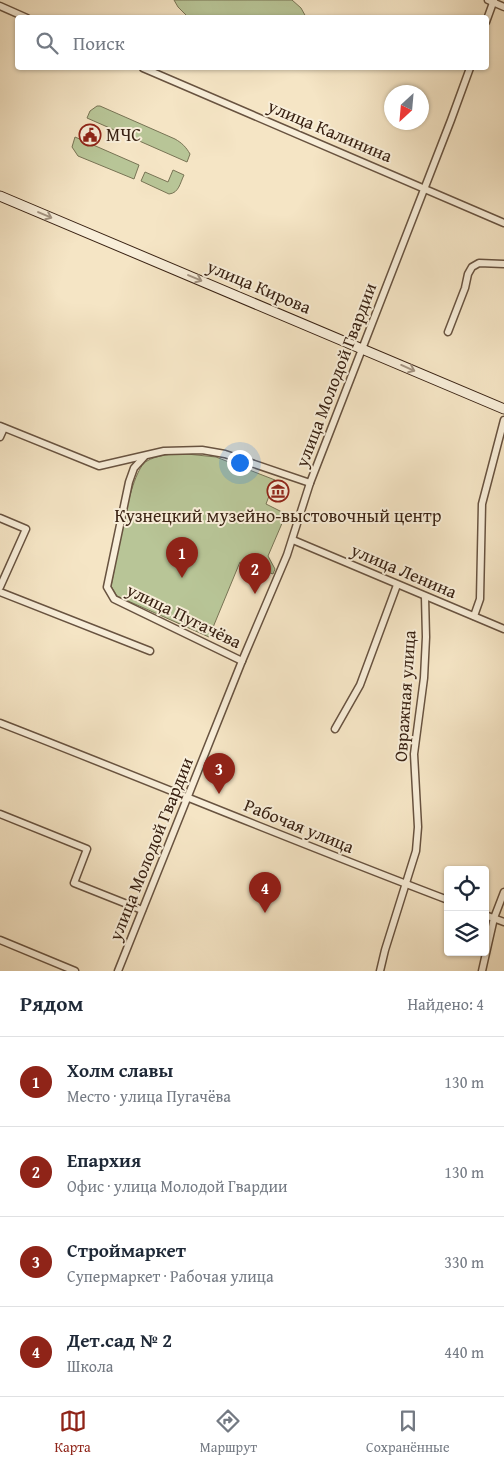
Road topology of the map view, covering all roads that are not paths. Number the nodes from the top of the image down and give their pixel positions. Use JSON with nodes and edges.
{"nodes":[{"id":1,"x":492,"y":1,"type":"edge"},
{"id":2,"x":0,"y":6,"type":"edge"},
{"id":3,"x":504,"y":7,"type":"edge"},
{"id":4,"x":20,"y":15,"type":"edge"},
{"id":5,"x":488,"y":15,"type":"edge"},
{"id":6,"x":148,"y":70,"type":"edge"},
{"id":7,"x":469,"y":70,"type":"edge"},
{"id":8,"x":424,"y":188,"type":"junction"},
{"id":9,"x":0,"y":196,"type":"edge"},
{"id":10,"x":504,"y":223,"type":"edge"},
{"id":11,"x":504,"y":264,"type":"edge"},
{"id":12,"x":448,"y":332,"type":"dead end"},
{"id":13,"x":363,"y":348,"type":"junction"},
{"id":14,"x":504,"y":409,"type":"edge"},
{"id":15,"x":504,"y":420,"type":"edge"},
{"id":16,"x":2,"y":427,"type":"edge"},
{"id":17,"x":0,"y":438,"type":"edge"},
{"id":18,"x":144,"y":456,"type":"junction"},
{"id":19,"x":310,"y":483,"type":"junction"},
{"id":20,"x":0,"y":518,"type":"edge"},
{"id":21,"x":294,"y":540,"type":"junction"},
{"id":22,"x":397,"y":585,"type":"junction"},
{"id":23,"x":0,"y":587,"type":"edge"},
{"id":24,"x":0,"y":592,"type":"edge"},
{"id":25,"x":425,"y":597,"type":"junction"},
{"id":26,"x":474,"y":616,"type":"junction"},
{"id":27,"x":504,"y":629,"type":"edge"},
{"id":28,"x":150,"y":651,"type":"dead end"},
{"id":29,"x":242,"y":661,"type":"junction"},
{"id":30,"x":0,"y":723,"type":"edge"},
{"id":31,"x":335,"y":729,"type":"dead end"},
{"id":32,"x":188,"y":797,"type":"junction"},
{"id":33,"x":0,"y":814,"type":"edge"},
{"id":34,"x":405,"y":884,"type":"junction"},
{"id":35,"x":504,"y":892,"type":"edge"},
{"id":36,"x":444,"y":899,"type":"edge"},
{"id":37,"x":142,"y":910,"type":"junction"},
{"id":38,"x":489,"y":916,"type":"edge"},
{"id":39,"x":494,"y":918,"type":"junction"},
{"id":40,"x":504,"y":922,"type":"edge"},
{"id":41,"x":0,"y":940,"type":"edge"},
{"id":42,"x":75,"y":971,"type":"edge"},
{"id":43,"x":118,"y":971,"type":"edge"},
{"id":44,"x":380,"y":971,"type":"edge"},
{"id":45,"x":482,"y":971,"type":"edge"}],
"edges":[{"from":1,"to":3,"type":"street"},
{"from":1,"to":5,"type":"street"},
{"from":2,"to":4,"type":"street"},
{"from":6,"to":8,"type":"street","name":"улица Калинина"},
{"from":7,"to":8,"type":"street","name":"улица Молодой Гвардии"},
{"from":8,"to":10,"type":"street","name":"улица Калинина"},
{"from":8,"to":13,"type":"street","name":"улица Молодой Гвардии"},
{"from":9,"to":13,"type":"street","name":"улица Кирова","one_way":true},
{"from":11,"to":12,"type":"street"},
{"from":13,"to":14,"type":"street","name":"улица Кирова","one_way":true},
{"from":13,"to":19,"type":"street","name":"улица Молодой Гвардии"},
{"from":15,"to":26,"type":"street"},
{"from":16,"to":17,"type":"street"},
{"from":16,"to":18,"type":"street"},
{"from":18,"to":19,"type":"street"},
{"from":18,"to":29,"type":"street","name":"улица Пугачёва"},
{"from":19,"to":21,"type":"street","name":"улица Молодой Гвардии"},
{"from":20,"to":23,"type":"street"},
{"from":21,"to":22,"type":"street","name":"улица Ленина"},
{"from":21,"to":29,"type":"street","name":"улица Молодой Гвардии"},
{"from":22,"to":25,"type":"street","name":"улица Ленина"},
{"from":22,"to":31,"type":"street"},
{"from":24,"to":28,"type":"street"},
{"from":25,"to":26,"type":"street","name":"улица Ленина"},
{"from":25,"to":34,"type":"street","name":"Овражная улица"},
{"from":26,"to":27,"type":"street","name":"улица Ленина"},
{"from":29,"to":32,"type":"street","name":"улица Молодой Гвардии"},
{"from":30,"to":32,"type":"street","name":"Рабочая улица"},
{"from":32,"to":34,"type":"street","name":"Рабочая улица"},
{"from":32,"to":37,"type":"street","name":"улица Молодой Гвардии"},
{"from":33,"to":37,"type":"street"},
{"from":34,"to":36,"type":"street","name":"Рабочая улица"},
{"from":34,"to":44,"type":"street","name":"Овражная улица"},
{"from":35,"to":39,"type":"street"},
{"from":37,"to":43,"type":"street","name":"улица Молодой Гвардии"},
{"from":38,"to":39,"type":"street"},
{"from":39,"to":40,"type":"street"},
{"from":39,"to":45,"type":"street"},
{"from":41,"to":42,"type":"street"}]}
